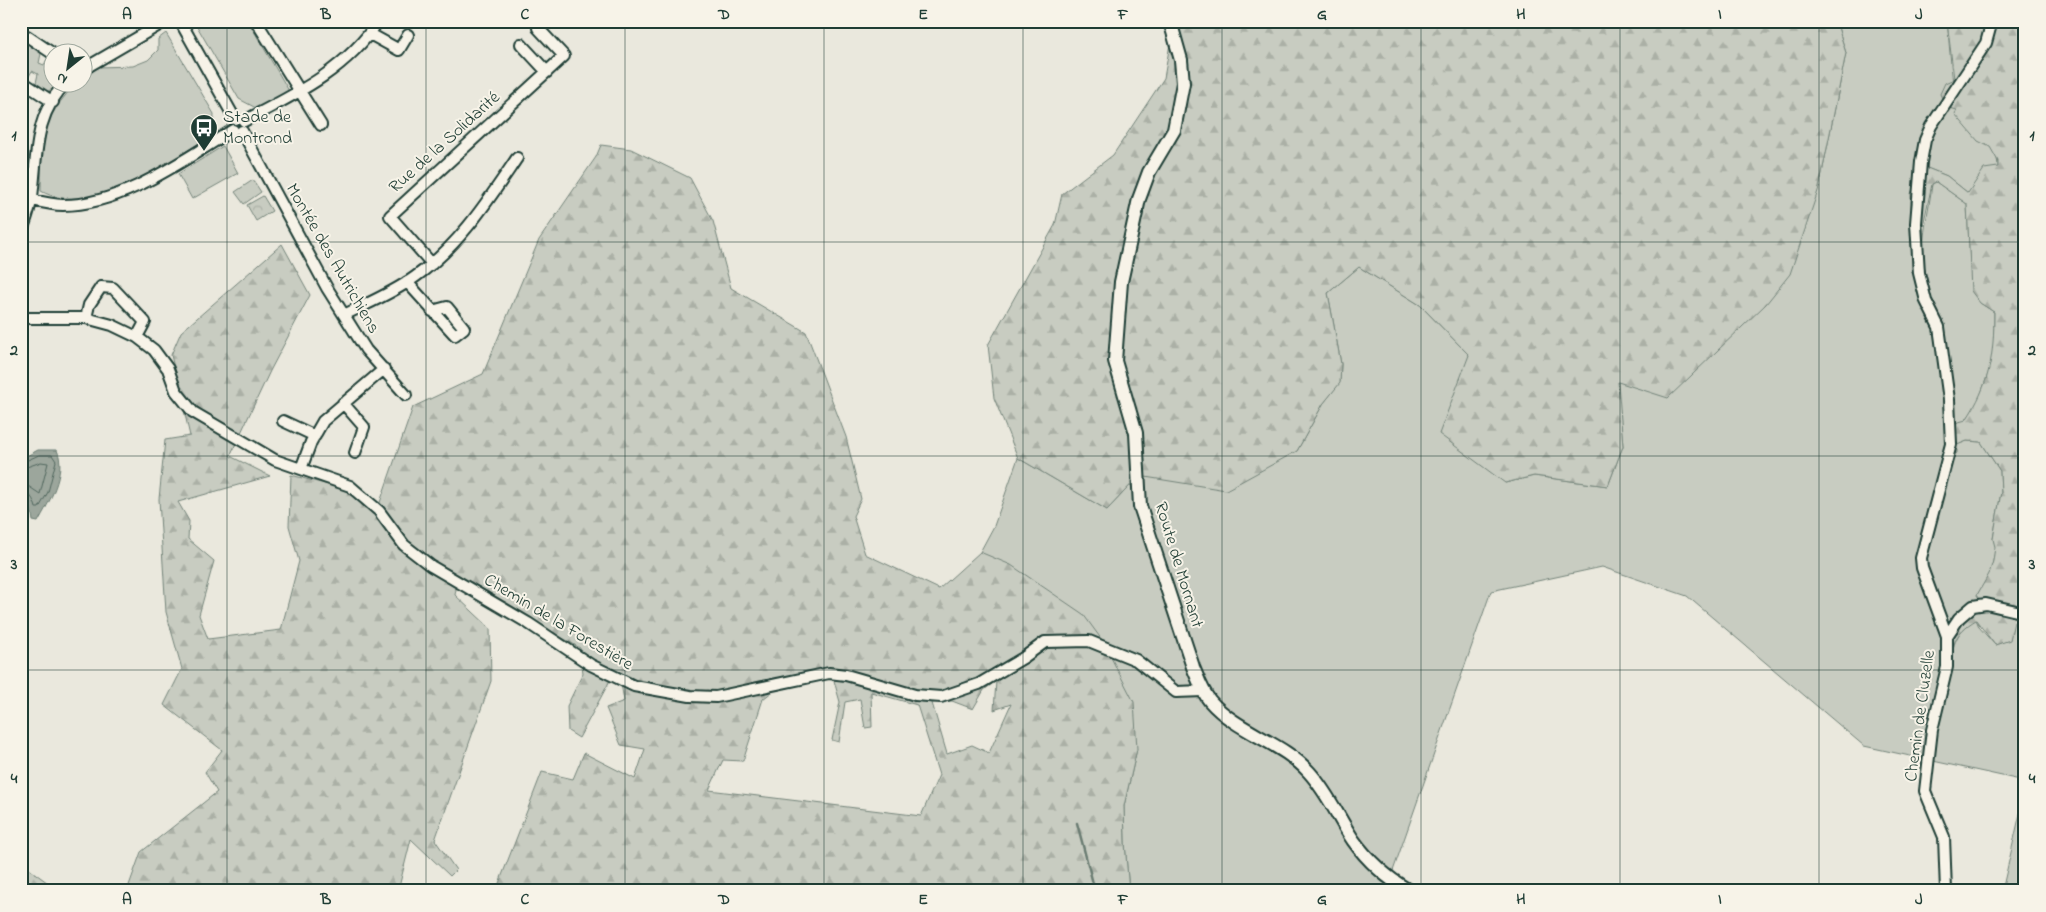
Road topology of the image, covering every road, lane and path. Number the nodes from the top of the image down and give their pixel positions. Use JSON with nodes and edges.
{"nodes":[{"id":1,"x":166,"y":21,"type":"edge"},
{"id":2,"x":180,"y":21,"type":"edge"},
{"id":3,"x":256,"y":21,"type":"edge"},
{"id":4,"x":378,"y":21,"type":"edge"},
{"id":5,"x":546,"y":21,"type":"edge"},
{"id":6,"x":1170,"y":21,"type":"edge"},
{"id":7,"x":1992,"y":21,"type":"edge"},
{"id":8,"x":370,"y":34,"type":"junction"},
{"id":9,"x":408,"y":36,"type":"dead end"},
{"id":10,"x":21,"y":38,"type":"edge"},
{"id":11,"x":521,"y":44,"type":"dead end"},
{"id":12,"x":42,"y":46,"type":"edge"},
{"id":13,"x":92,"y":64,"type":"edge"},
{"id":14,"x":547,"y":72,"type":"junction"},
{"id":15,"x":21,"y":81,"type":"edge"},
{"id":16,"x":60,"y":92,"type":"edge"},
{"id":17,"x":299,"y":93,"type":"junction"},
{"id":18,"x":53,"y":102,"type":"junction"},
{"id":19,"x":239,"y":125,"type":"junction"},
{"id":20,"x":321,"y":125,"type":"dead end"},
{"id":21,"x":517,"y":158,"type":"dead end"},
{"id":22,"x":26,"y":198,"type":"edge"},
{"id":23,"x":21,"y":234,"type":"edge"},
{"id":24,"x":432,"y":264,"type":"junction"},
{"id":25,"x":407,"y":282,"type":"junction"},
{"id":26,"x":432,"y":311,"type":"dead end"},
{"id":27,"x":344,"y":315,"type":"junction"},
{"id":28,"x":21,"y":318,"type":"edge"},
{"id":29,"x":86,"y":318,"type":"junction"},
{"id":30,"x":137,"y":337,"type":"junction"},
{"id":31,"x":384,"y":369,"type":"junction"},
{"id":32,"x":406,"y":395,"type":"dead end"},
{"id":33,"x":343,"y":403,"type":"junction"},
{"id":34,"x":283,"y":421,"type":"dead end"},
{"id":35,"x":315,"y":436,"type":"junction"},
{"id":36,"x":355,"y":453,"type":"dead end"},
{"id":37,"x":301,"y":469,"type":"junction"},
{"id":38,"x":2025,"y":613,"type":"edge"},
{"id":39,"x":1947,"y":636,"type":"junction"},
{"id":40,"x":1203,"y":691,"type":"junction"},
{"id":41,"x":1409,"y":891,"type":"edge"},
{"id":42,"x":1946,"y":891,"type":"edge"}],
"edges":[{"from":1,"to":13,"type":"street"},
{"from":2,"to":19,"type":"street","name":"Montée des Autrichiens"},
{"from":3,"to":17,"type":"street"},
{"from":4,"to":8,"type":"street"},
{"from":5,"to":14,"type":"street"},
{"from":6,"to":40,"type":"main road","name":"Route de Mornant"},
{"from":7,"to":39,"type":"street"},
{"from":8,"to":9,"type":"street"},
{"from":8,"to":17,"type":"street"},
{"from":10,"to":12,"type":"street"},
{"from":11,"to":14,"type":"street"},
{"from":14,"to":24,"type":"street","name":"Rue de la Solidarité"},
{"from":15,"to":18,"type":"street"},
{"from":16,"to":18,"type":"street"},
{"from":17,"to":19,"type":"street"},
{"from":17,"to":20,"type":"street"},
{"from":18,"to":22,"type":"street"},
{"from":19,"to":22,"type":"street"},
{"from":19,"to":27,"type":"street","name":"Montée des Autrichiens"},
{"from":21,"to":24,"type":"street"},
{"from":22,"to":23,"type":"street"},
{"from":24,"to":25,"type":"street"},
{"from":25,"to":26,"type":"street"},
{"from":25,"to":27,"type":"street"},
{"from":27,"to":31,"type":"street","name":"Montée des Autrichiens"},
{"from":28,"to":29,"type":"street","name":"Chemin de la Forestière"},
{"from":29,"to":30,"type":"street","name":"Chemin de la Forestière"},
{"from":29,"to":30,"type":"street"},
{"from":30,"to":37,"type":"street","name":"Chemin de la Forestière"},
{"from":31,"to":32,"type":"street","name":"Montée des Autrichiens"},
{"from":31,"to":33,"type":"street"},
{"from":33,"to":35,"type":"street"},
{"from":33,"to":36,"type":"street"},
{"from":34,"to":35,"type":"street"},
{"from":35,"to":37,"type":"street"},
{"from":37,"to":40,"type":"street","name":"Chemin de la Forestière"},
{"from":38,"to":39,"type":"street","name":"Chemin de Cluzelle"},
{"from":39,"to":42,"type":"street","name":"Chemin de Cluzelle"},
{"from":40,"to":41,"type":"main road","name":"Route de Mornant"}]}
